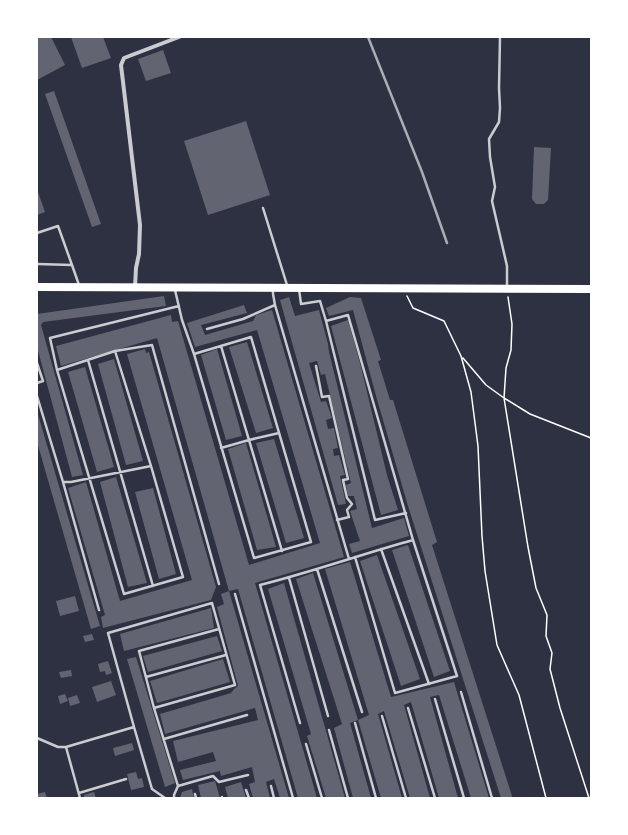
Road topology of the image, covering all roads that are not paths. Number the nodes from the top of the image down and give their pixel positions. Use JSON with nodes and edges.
{"nodes":[{"id":1,"x":178,"y":37,"type":"edge"},
{"id":2,"x":500,"y":37,"type":"edge"},
{"id":3,"x":263,"y":208,"type":"dead end"},
{"id":4,"x":37,"y":233,"type":"edge"},
{"id":5,"x":37,"y":264,"type":"edge"},
{"id":6,"x":72,"y":265,"type":"junction"},
{"id":7,"x":37,"y":287,"type":"edge"},
{"id":8,"x":80,"y":288,"type":"junction"},
{"id":9,"x":136,"y":288,"type":"junction"},
{"id":10,"x":174,"y":288,"type":"junction"},
{"id":11,"x":273,"y":288,"type":"junction"},
{"id":12,"x":288,"y":288,"type":"junction"},
{"id":13,"x":298,"y":288,"type":"junction"},
{"id":14,"x":507,"y":289,"type":"junction"},
{"id":15,"x":588,"y":289,"type":"edge"},
{"id":16,"x":275,"y":305,"type":"junction"},
{"id":17,"x":178,"y":306,"type":"junction"},
{"id":18,"x":326,"y":321,"type":"junction"},
{"id":19,"x":207,"y":329,"type":"dead end"},
{"id":20,"x":220,"y":346,"type":"junction"},
{"id":21,"x":115,"y":351,"type":"junction"},
{"id":22,"x":194,"y":354,"type":"junction"},
{"id":23,"x":88,"y":360,"type":"junction"},
{"id":24,"x":37,"y":363,"type":"edge"},
{"id":25,"x":316,"y":366,"type":"dead end"},
{"id":26,"x":57,"y":370,"type":"junction"},
{"id":27,"x":37,"y":383,"type":"edge"},
{"id":28,"x":37,"y":396,"type":"edge"},
{"id":29,"x":279,"y":433,"type":"junction"},
{"id":30,"x":250,"y":440,"type":"junction"},
{"id":31,"x":222,"y":448,"type":"junction"},
{"id":32,"x":151,"y":466,"type":"junction"},
{"id":33,"x":120,"y":472,"type":"junction"},
{"id":34,"x":89,"y":478,"type":"junction"},
{"id":35,"x":63,"y":482,"type":"junction"},
{"id":36,"x":406,"y":513,"type":"junction"},
{"id":37,"x":337,"y":520,"type":"junction"},
{"id":38,"x":413,"y":540,"type":"junction"},
{"id":39,"x":382,"y":549,"type":"junction"},
{"id":40,"x":282,"y":550,"type":"junction"},
{"id":41,"x":355,"y":557,"type":"junction"},
{"id":42,"x":349,"y":559,"type":"junction"},
{"id":43,"x":317,"y":569,"type":"junction"},
{"id":44,"x":289,"y":578,"type":"junction"},
{"id":45,"x":219,"y":584,"type":"dead end"},
{"id":46,"x":153,"y":586,"type":"junction"},
{"id":47,"x":235,"y":594,"type":"dead end"},
{"id":48,"x":99,"y":610,"type":"dead end"},
{"id":49,"x":219,"y":629,"type":"junction"},
{"id":50,"x":226,"y":655,"type":"junction"},
{"id":51,"x":146,"y":677,"type":"junction"},
{"id":52,"x":429,"y":684,"type":"junction"},
{"id":53,"x":461,"y":692,"type":"dead end"},
{"id":54,"x":435,"y":699,"type":"dead end"},
{"id":55,"x":154,"y":708,"type":"junction"},
{"id":56,"x":408,"y":708,"type":"dead end"},
{"id":57,"x":362,"y":712,"type":"dead end"},
{"id":58,"x":247,"y":715,"type":"dead end"},
{"id":59,"x":328,"y":716,"type":"dead end"},
{"id":60,"x":382,"y":716,"type":"dead end"},
{"id":61,"x":300,"y":723,"type":"dead end"},
{"id":62,"x":355,"y":723,"type":"dead end"},
{"id":63,"x":134,"y":727,"type":"junction"},
{"id":64,"x":329,"y":730,"type":"dead end"},
{"id":65,"x":37,"y":738,"type":"edge"},
{"id":66,"x":164,"y":739,"type":"junction"},
{"id":67,"x":306,"y":744,"type":"dead end"},
{"id":68,"x":66,"y":747,"type":"junction"},
{"id":69,"x":248,"y":775,"type":"dead end"},
{"id":70,"x":126,"y":779,"type":"dead end"},
{"id":71,"x":178,"y":786,"type":"junction"},
{"id":72,"x":271,"y":786,"type":"dead end"},
{"id":73,"x":246,"y":790,"type":"dead end"},
{"id":74,"x":79,"y":793,"type":"junction"},
{"id":75,"x":195,"y":794,"type":"dead end"},
{"id":76,"x":80,"y":798,"type":"edge"},
{"id":77,"x":165,"y":798,"type":"edge"},
{"id":78,"x":174,"y":798,"type":"edge"},
{"id":79,"x":196,"y":798,"type":"edge"},
{"id":80,"x":249,"y":798,"type":"edge"},
{"id":81,"x":274,"y":798,"type":"edge"},
{"id":82,"x":293,"y":798,"type":"edge"},
{"id":83,"x":322,"y":798,"type":"edge"},
{"id":84,"x":348,"y":798,"type":"edge"},
{"id":85,"x":376,"y":798,"type":"edge"},
{"id":86,"x":406,"y":798,"type":"edge"},
{"id":87,"x":435,"y":798,"type":"edge"},
{"id":88,"x":464,"y":798,"type":"edge"},
{"id":89,"x":492,"y":798,"type":"edge"}],
"edges":[{"from":1,"to":9,"type":"street"},
{"from":2,"to":14,"type":"lane"},
{"from":3,"to":12,"type":"lane"},
{"from":4,"to":6,"type":"lane"},
{"from":5,"to":6,"type":"lane"},
{"from":6,"to":8,"type":"lane"},
{"from":7,"to":8,"type":"main road"},
{"from":8,"to":9,"type":"main road"},
{"from":9,"to":10,"type":"main road"},
{"from":10,"to":11,"type":"main road"},
{"from":10,"to":17,"type":"lane"},
{"from":11,"to":12,"type":"main road"},
{"from":11,"to":16,"type":"lane"},
{"from":12,"to":13,"type":"main road"},
{"from":13,"to":14,"type":"main road"},
{"from":13,"to":18,"type":"lane"},
{"from":14,"to":15,"type":"main road"},
{"from":16,"to":19,"type":"lane"},
{"from":16,"to":37,"type":"lane"},
{"from":17,"to":22,"type":"lane"},
{"from":17,"to":26,"type":"lane"},
{"from":18,"to":36,"type":"lane"},
{"from":18,"to":36,"type":"lane"},
{"from":20,"to":22,"type":"lane"},
{"from":20,"to":29,"type":"lane"},
{"from":20,"to":30,"type":"lane"},
{"from":21,"to":23,"type":"lane"},
{"from":21,"to":32,"type":"lane"},
{"from":21,"to":45,"type":"lane"},
{"from":22,"to":31,"type":"lane"},
{"from":23,"to":26,"type":"lane"},
{"from":23,"to":33,"type":"lane"},
{"from":24,"to":27,"type":"lane"},
{"from":25,"to":37,"type":"lane"},
{"from":26,"to":34,"type":"lane"},
{"from":28,"to":35,"type":"lane"},
{"from":29,"to":30,"type":"lane"},
{"from":29,"to":40,"type":"lane"},
{"from":30,"to":31,"type":"lane"},
{"from":30,"to":40,"type":"lane"},
{"from":31,"to":40,"type":"lane"},
{"from":32,"to":33,"type":"lane"},
{"from":32,"to":46,"type":"lane"},
{"from":33,"to":34,"type":"lane"},
{"from":33,"to":46,"type":"lane"},
{"from":34,"to":35,"type":"lane"},
{"from":34,"to":46,"type":"lane"},
{"from":35,"to":48,"type":"lane"},
{"from":36,"to":38,"type":"lane"},
{"from":37,"to":42,"type":"lane"},
{"from":38,"to":39,"type":"lane"},
{"from":38,"to":52,"type":"lane"},
{"from":39,"to":41,"type":"lane"},
{"from":39,"to":52,"type":"lane"},
{"from":41,"to":42,"type":"lane"},
{"from":41,"to":52,"type":"lane"},
{"from":42,"to":43,"type":"lane"},
{"from":43,"to":44,"type":"lane"},
{"from":43,"to":57,"type":"lane"},
{"from":44,"to":59,"type":"lane"},
{"from":44,"to":61,"type":"lane"},
{"from":47,"to":82,"type":"lane"},
{"from":49,"to":50,"type":"lane"},
{"from":49,"to":51,"type":"lane"},
{"from":49,"to":63,"type":"lane"},
{"from":50,"to":51,"type":"lane"},
{"from":50,"to":55,"type":"lane"},
{"from":51,"to":55,"type":"lane"},
{"from":53,"to":89,"type":"lane"},
{"from":54,"to":88,"type":"lane"},
{"from":55,"to":66,"type":"lane"},
{"from":56,"to":87,"type":"lane"},
{"from":58,"to":66,"type":"lane"},
{"from":60,"to":86,"type":"lane"},
{"from":62,"to":85,"type":"lane"},
{"from":63,"to":68,"type":"lane"},
{"from":63,"to":77,"type":"lane"},
{"from":64,"to":84,"type":"lane"},
{"from":65,"to":68,"type":"lane"},
{"from":66,"to":71,"type":"lane"},
{"from":67,"to":83,"type":"lane"},
{"from":68,"to":74,"type":"lane"},
{"from":69,"to":71,"type":"lane"},
{"from":70,"to":74,"type":"lane"},
{"from":71,"to":78,"type":"lane"},
{"from":72,"to":81,"type":"lane"},
{"from":73,"to":80,"type":"lane"},
{"from":74,"to":76,"type":"lane"},
{"from":75,"to":79,"type":"lane"}]}
